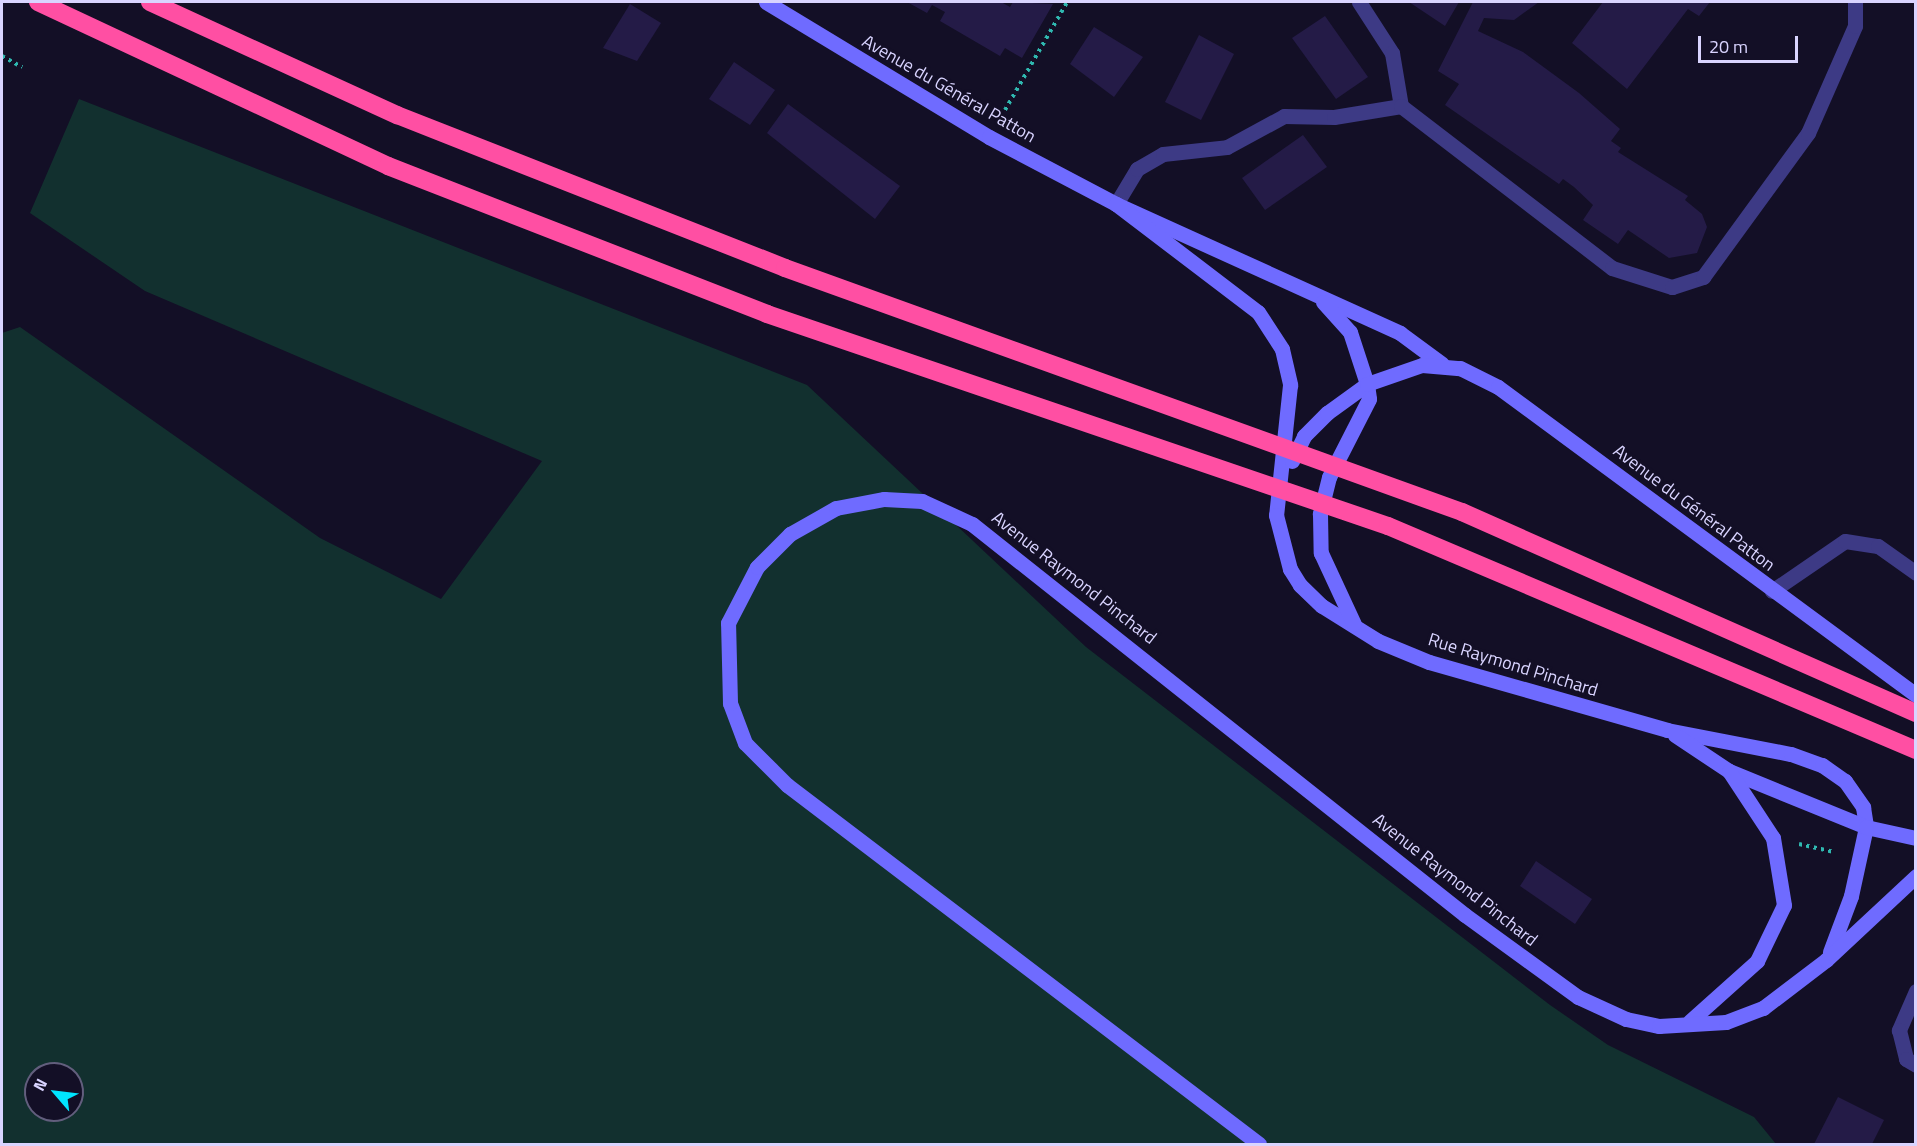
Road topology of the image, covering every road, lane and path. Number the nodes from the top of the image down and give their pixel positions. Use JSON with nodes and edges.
{"nodes":[{"id":1,"x":38,"y":2,"type":"edge"},
{"id":2,"x":150,"y":2,"type":"edge"},
{"id":3,"x":766,"y":2,"type":"edge"},
{"id":4,"x":1067,"y":2,"type":"edge"},
{"id":5,"x":1359,"y":2,"type":"edge"},
{"id":6,"x":1855,"y":2,"type":"edge"},
{"id":7,"x":2,"y":56,"type":"edge"},
{"id":8,"x":22,"y":67,"type":"dead end"},
{"id":9,"x":1401,"y":106,"type":"junction"},
{"id":10,"x":1005,"y":110,"type":"dead end"},
{"id":11,"x":1116,"y":204,"type":"junction"},
{"id":12,"x":1317,"y":296,"type":"junction"},
{"id":13,"x":1442,"y":364,"type":"junction"},
{"id":14,"x":1367,"y":384,"type":"junction"},
{"id":15,"x":1280,"y":486,"type":"junction"},
{"id":16,"x":1916,"y":573,"type":"edge"},
{"id":17,"x":1772,"y":591,"type":"junction"},
{"id":18,"x":1354,"y":624,"type":"junction"},
{"id":19,"x":1916,"y":695,"type":"edge"},
{"id":20,"x":1916,"y":713,"type":"edge"},
{"id":21,"x":1668,"y":730,"type":"junction"},
{"id":22,"x":1916,"y":750,"type":"edge"},
{"id":23,"x":1729,"y":771,"type":"junction"},
{"id":24,"x":1866,"y":827,"type":"junction"},
{"id":25,"x":1916,"y":838,"type":"edge"},
{"id":26,"x":1916,"y":876,"type":"edge"},
{"id":27,"x":1826,"y":960,"type":"junction"},
{"id":28,"x":1916,"y":991,"type":"edge"},
{"id":29,"x":1690,"y":1021,"type":"junction"},
{"id":30,"x":1916,"y":1065,"type":"edge"},
{"id":31,"x":1258,"y":1144,"type":"edge"}],
"edges":[{"from":1,"to":22,"type":"highway"},
{"from":2,"to":20,"type":"highway"},
{"from":3,"to":11,"type":"street","name":"Avenue du Général Patton"},
{"from":4,"to":10,"type":"path"},
{"from":5,"to":9,"type":"street"},
{"from":6,"to":9,"type":"street"},
{"from":7,"to":8,"type":"path"},
{"from":9,"to":11,"type":"street"},
{"from":11,"to":12,"type":"street","name":"Avenue du Général Patton"},
{"from":11,"to":15,"type":"street","name":"Avenue du Général Patton"},
{"from":12,"to":13,"type":"street","name":"Avenue du Général Patton"},
{"from":12,"to":14,"type":"street","name":"Avenue du Général Patton"},
{"from":13,"to":14,"type":"street"},
{"from":13,"to":17,"type":"street","name":"Avenue du Général Patton"},
{"from":14,"to":15,"type":"street"},
{"from":14,"to":18,"type":"street"},
{"from":15,"to":18,"type":"street","name":"Rue Raymond Pinchard"},
{"from":16,"to":17,"type":"street"},
{"from":17,"to":19,"type":"street","name":"Avenue du Général Patton"},
{"from":18,"to":21,"type":"street","name":"Rue Raymond Pinchard"},
{"from":21,"to":23,"type":"street","name":"Rue Raymond Pinchard"},
{"from":21,"to":24,"type":"street","name":"Rue Raymond Pinchard"},
{"from":23,"to":24,"type":"street","name":"Rue Raymond Pinchard"},
{"from":23,"to":29,"type":"street","name":"Rue Raymond Pinchard"},
{"from":24,"to":25,"type":"street","name":"Rue Raymond Pinchard"},
{"from":24,"to":27,"type":"street"},
{"from":26,"to":27,"type":"street","name":"Avenue Raymond Pinchard"},
{"from":27,"to":29,"type":"street","name":"Avenue Raymond Pinchard"},
{"from":28,"to":30,"type":"street"},
{"from":29,"to":31,"type":"street","name":"Avenue Raymond Pinchard"}]}
